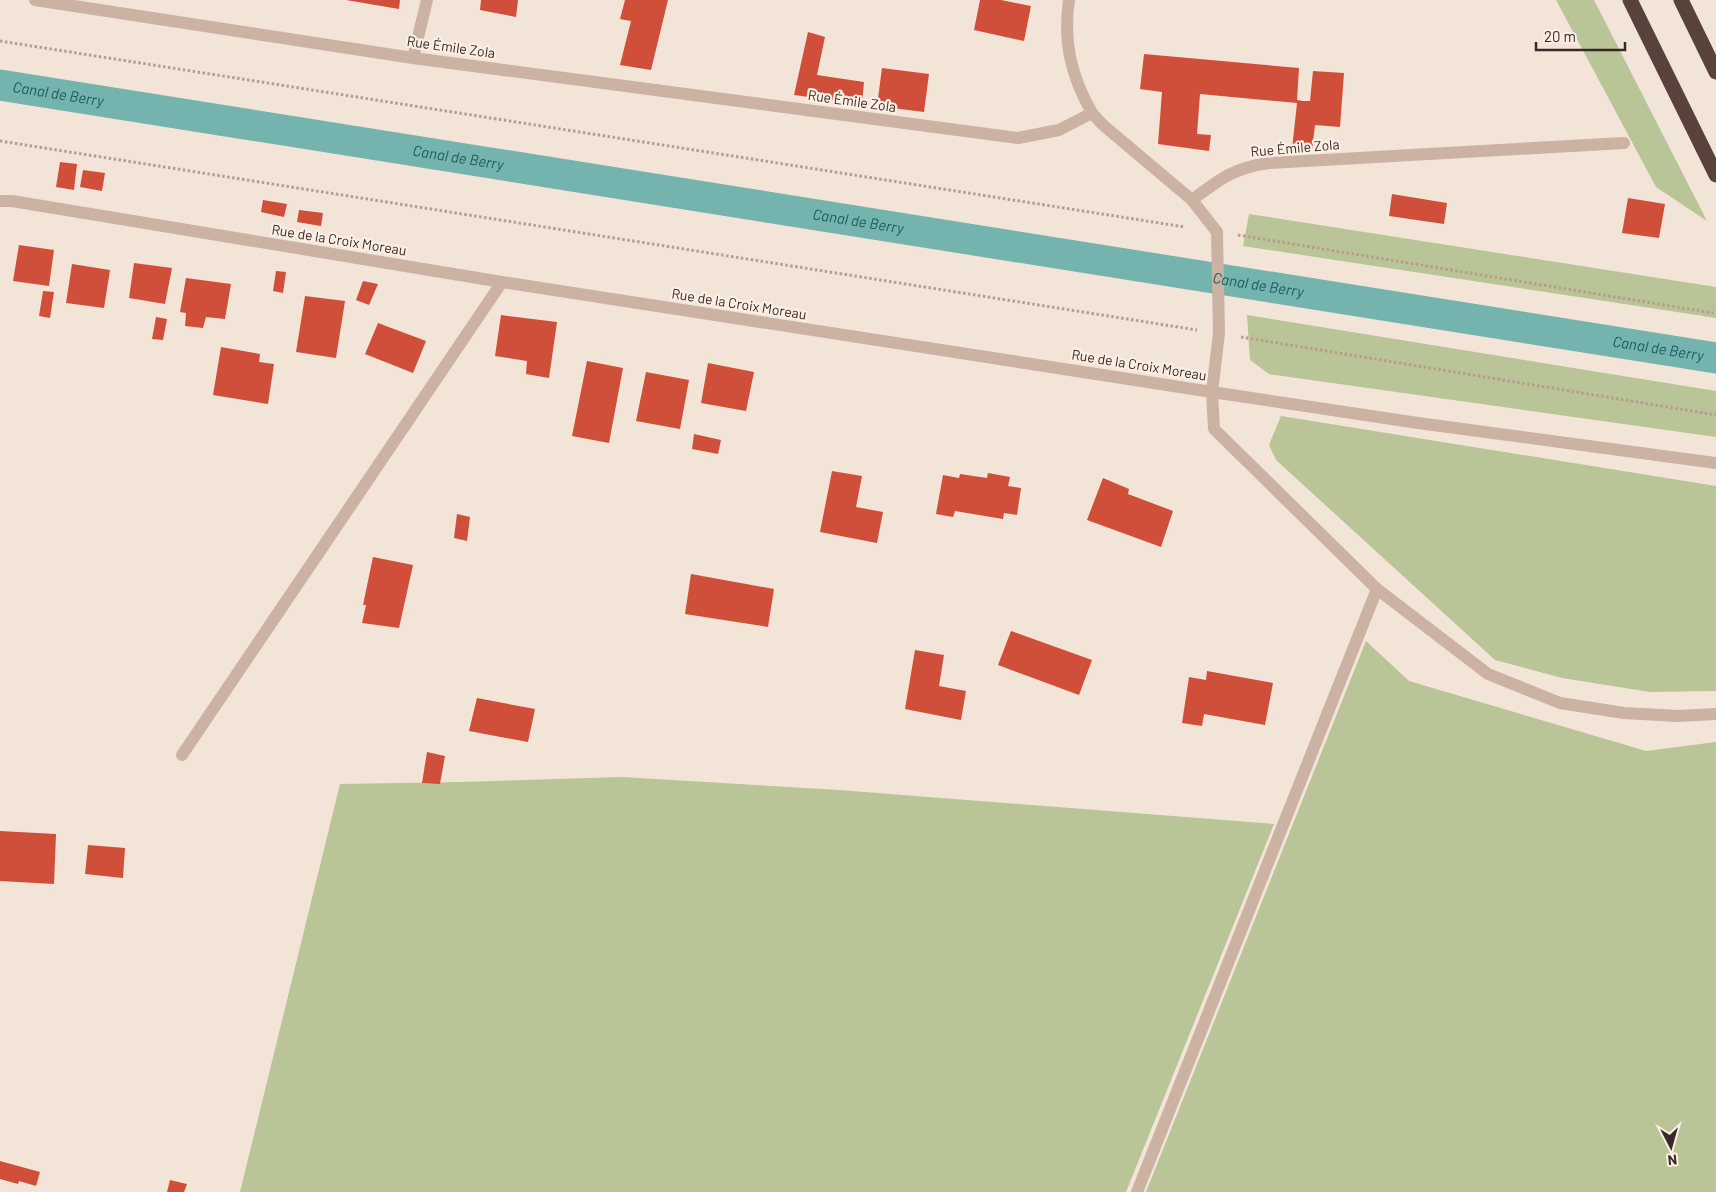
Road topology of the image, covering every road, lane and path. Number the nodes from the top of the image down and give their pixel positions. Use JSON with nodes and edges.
{"nodes":[{"id":1,"x":35,"y":0,"type":"edge"},
{"id":2,"x":427,"y":0,"type":"edge"},
{"id":3,"x":1069,"y":0,"type":"edge"},
{"id":4,"x":1630,"y":0,"type":"edge"},
{"id":5,"x":1680,"y":0,"type":"edge"},
{"id":6,"x":0,"y":41,"type":"edge"},
{"id":7,"x":413,"y":58,"type":"junction"},
{"id":8,"x":1716,"y":72,"type":"edge"},
{"id":9,"x":1092,"y":113,"type":"junction"},
{"id":10,"x":0,"y":141,"type":"edge"},
{"id":11,"x":1624,"y":143,"type":"dead end"},
{"id":12,"x":1716,"y":175,"type":"edge"},
{"id":13,"x":1192,"y":200,"type":"junction"},
{"id":14,"x":0,"y":201,"type":"edge"},
{"id":15,"x":1217,"y":232,"type":"junction"},
{"id":16,"x":502,"y":282,"type":"junction"},
{"id":17,"x":1713,"y":313,"type":"dead end"},
{"id":18,"x":1219,"y":333,"type":"junction"},
{"id":19,"x":1212,"y":392,"type":"junction"},
{"id":20,"x":1716,"y":416,"type":"edge"},
{"id":21,"x":1716,"y":463,"type":"edge"},
{"id":22,"x":1377,"y":589,"type":"junction"},
{"id":23,"x":1716,"y":714,"type":"edge"},
{"id":24,"x":182,"y":755,"type":"dead end"},
{"id":25,"x":1136,"y":1192,"type":"edge"}],
"edges":[{"from":1,"to":7,"type":"street","name":"Rue Émile Zola"},
{"from":2,"to":7,"type":"street"},
{"from":3,"to":9,"type":"street"},
{"from":4,"to":12,"type":"highway"},
{"from":5,"to":8,"type":"highway"},
{"from":6,"to":15,"type":"path"},
{"from":7,"to":9,"type":"street","name":"Rue Émile Zola"},
{"from":9,"to":13,"type":"street"},
{"from":10,"to":18,"type":"path"},
{"from":11,"to":13,"type":"street","name":"Rue Émile Zola"},
{"from":13,"to":15,"type":"street"},
{"from":14,"to":16,"type":"street","name":"Rue de la Croix Moreau"},
{"from":15,"to":17,"type":"path"},
{"from":15,"to":18,"type":"street"},
{"from":16,"to":19,"type":"street","name":"Rue de la Croix Moreau"},
{"from":16,"to":24,"type":"street"},
{"from":18,"to":19,"type":"street"},
{"from":18,"to":20,"type":"path"},
{"from":19,"to":21,"type":"street"},
{"from":19,"to":22,"type":"street","name":"Rue de la Croix Moreau"},
{"from":22,"to":23,"type":"street","name":"Rue de la Croix Moreau"},
{"from":22,"to":25,"type":"street"}]}
